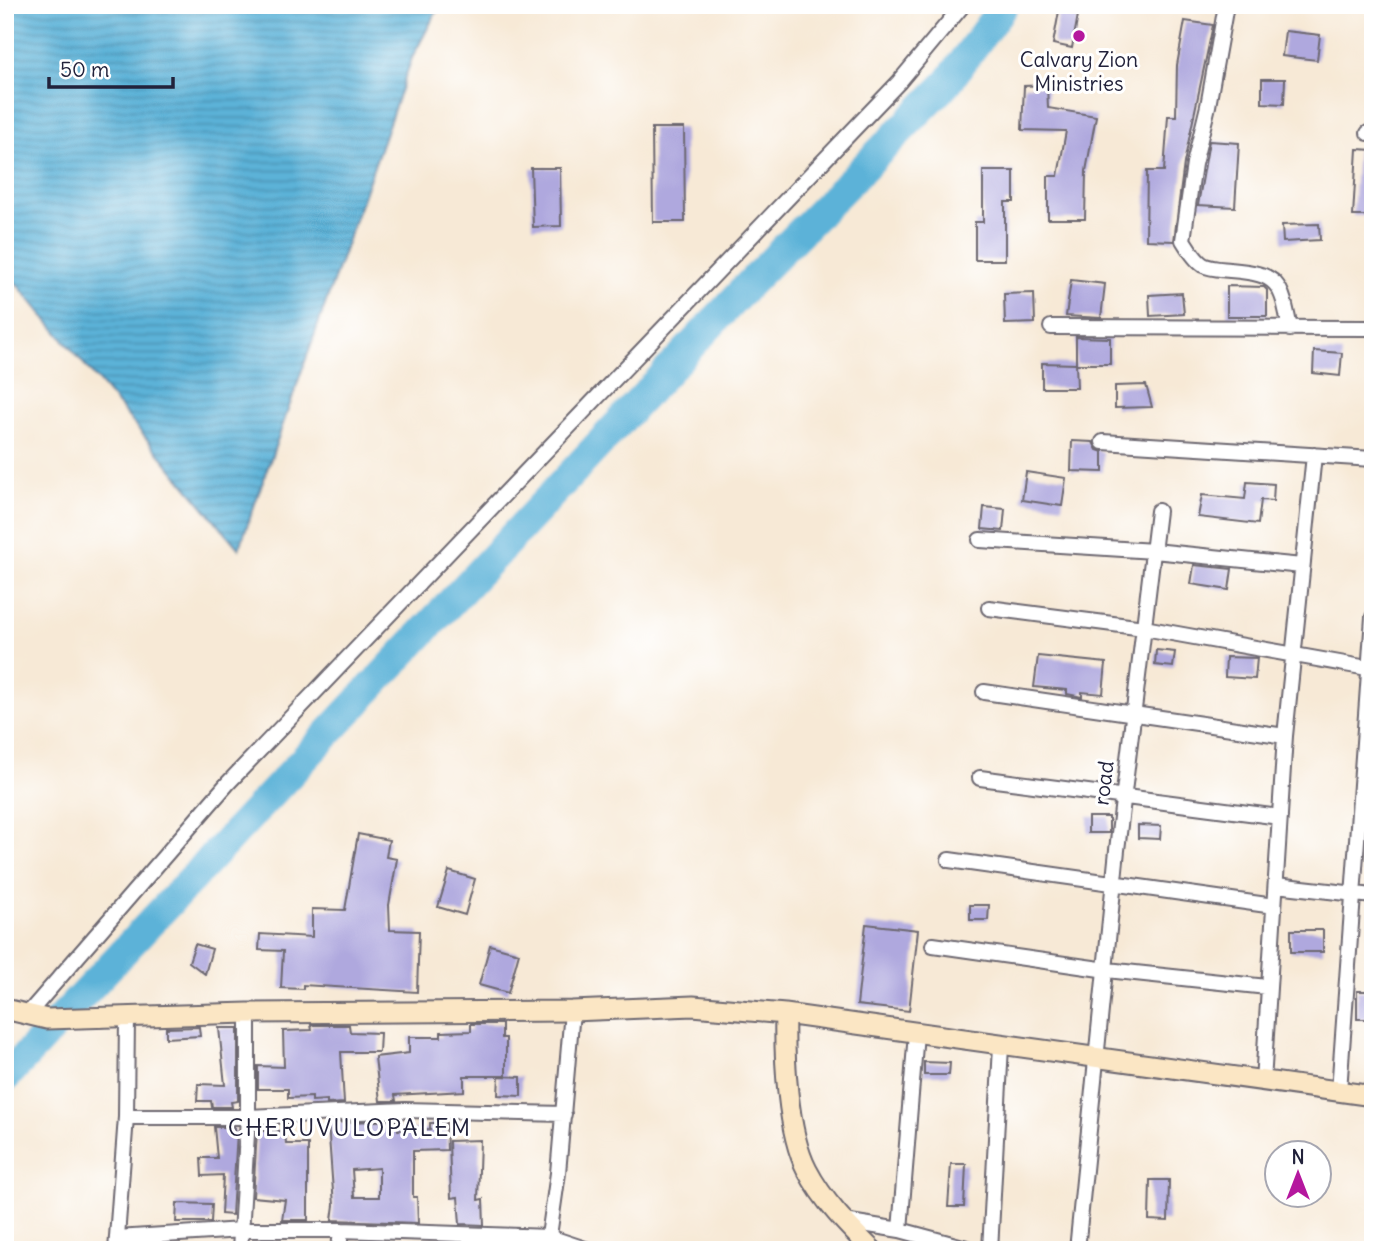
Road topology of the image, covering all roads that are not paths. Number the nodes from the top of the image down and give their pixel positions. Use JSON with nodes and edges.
{"nodes":[{"id":1,"x":963,"y":5,"type":"edge"},
{"id":2,"x":1226,"y":5,"type":"edge"},
{"id":3,"x":1051,"y":327,"type":"dead end"},
{"id":4,"x":1373,"y":328,"type":"edge"},
{"id":5,"x":1290,"y":329,"type":"junction"},
{"id":6,"x":1103,"y":442,"type":"dead end"},
{"id":7,"x":1314,"y":456,"type":"junction"},
{"id":8,"x":1373,"y":459,"type":"edge"},
{"id":9,"x":1158,"y":511,"type":"dead end"},
{"id":10,"x":980,"y":540,"type":"dead end"},
{"id":11,"x":1154,"y":551,"type":"junction"},
{"id":12,"x":1302,"y":566,"type":"junction"},
{"id":13,"x":989,"y":608,"type":"dead end"},
{"id":14,"x":1373,"y":617,"type":"edge"},
{"id":15,"x":1144,"y":628,"type":"junction"},
{"id":16,"x":1294,"y":656,"type":"junction"},
{"id":17,"x":1371,"y":668,"type":"edge"},
{"id":18,"x":984,"y":692,"type":"dead end"},
{"id":19,"x":1133,"y":712,"type":"junction"},
{"id":20,"x":1284,"y":736,"type":"junction"},
{"id":21,"x":980,"y":778,"type":"dead end"},
{"id":22,"x":1123,"y":799,"type":"junction"},
{"id":23,"x":1280,"y":817,"type":"junction"},
{"id":24,"x":949,"y":860,"type":"dead end"},
{"id":25,"x":1114,"y":885,"type":"junction"},
{"id":26,"x":1276,"y":885,"type":"junction"},
{"id":27,"x":1353,"y":893,"type":"junction"},
{"id":28,"x":1373,"y":896,"type":"edge"},
{"id":29,"x":1275,"y":906,"type":"junction"},
{"id":30,"x":933,"y":945,"type":"dead end"},
{"id":31,"x":1107,"y":970,"type":"junction"},
{"id":32,"x":1267,"y":986,"type":"junction"},
{"id":33,"x":5,"y":1009,"type":"edge"},
{"id":34,"x":572,"y":1011,"type":"junction"},
{"id":35,"x":248,"y":1013,"type":"junction"},
{"id":36,"x":785,"y":1014,"type":"junction"},
{"id":37,"x":37,"y":1017,"type":"junction"},
{"id":38,"x":127,"y":1017,"type":"junction"},
{"id":39,"x":916,"y":1033,"type":"junction"},
{"id":40,"x":1001,"y":1046,"type":"junction"},
{"id":41,"x":1096,"y":1060,"type":"junction"},
{"id":42,"x":1263,"y":1082,"type":"junction"},
{"id":43,"x":1339,"y":1091,"type":"junction"},
{"id":44,"x":1373,"y":1096,"type":"edge"},
{"id":45,"x":564,"y":1114,"type":"junction"},
{"id":46,"x":126,"y":1116,"type":"junction"},
{"id":47,"x":248,"y":1117,"type":"junction"},
{"id":48,"x":844,"y":1221,"type":"junction"},
{"id":49,"x":242,"y":1230,"type":"junction"},
{"id":50,"x":341,"y":1230,"type":"junction"},
{"id":51,"x":900,"y":1230,"type":"junction"},
{"id":52,"x":116,"y":1244,"type":"edge"},
{"id":53,"x":548,"y":1244,"type":"edge"},
{"id":54,"x":240,"y":1250,"type":"edge"},
{"id":55,"x":339,"y":1250,"type":"edge"},
{"id":56,"x":588,"y":1250,"type":"edge"},
{"id":57,"x":872,"y":1250,"type":"edge"},
{"id":58,"x":974,"y":1250,"type":"edge"},
{"id":59,"x":990,"y":1250,"type":"edge"},
{"id":60,"x":1077,"y":1250,"type":"edge"}],
"edges":[{"from":1,"to":37,"type":"street"},
{"from":2,"to":5,"type":"street"},
{"from":3,"to":5,"type":"street"},
{"from":4,"to":5,"type":"street"},
{"from":6,"to":7,"type":"street"},
{"from":7,"to":8,"type":"street"},
{"from":7,"to":12,"type":"street"},
{"from":9,"to":11,"type":"street","name":"road"},
{"from":10,"to":11,"type":"street"},
{"from":11,"to":12,"type":"street"},
{"from":11,"to":15,"type":"street","name":"road"},
{"from":12,"to":16,"type":"street"},
{"from":13,"to":15,"type":"street"},
{"from":14,"to":17,"type":"street"},
{"from":15,"to":16,"type":"street"},
{"from":15,"to":19,"type":"street","name":"road"},
{"from":16,"to":17,"type":"street"},
{"from":16,"to":20,"type":"street"},
{"from":17,"to":27,"type":"street"},
{"from":18,"to":19,"type":"street"},
{"from":19,"to":20,"type":"street"},
{"from":19,"to":22,"type":"street","name":"road"},
{"from":20,"to":23,"type":"street"},
{"from":21,"to":22,"type":"street"},
{"from":22,"to":23,"type":"street"},
{"from":22,"to":25,"type":"street","name":"road"},
{"from":23,"to":26,"type":"street"},
{"from":24,"to":25,"type":"street"},
{"from":25,"to":29,"type":"street"},
{"from":25,"to":31,"type":"street","name":"road"},
{"from":26,"to":27,"type":"street"},
{"from":26,"to":29,"type":"street"},
{"from":27,"to":28,"type":"street"},
{"from":27,"to":43,"type":"street"},
{"from":29,"to":32,"type":"street"},
{"from":30,"to":31,"type":"street"},
{"from":31,"to":32,"type":"street"},
{"from":31,"to":41,"type":"street","name":"road"},
{"from":32,"to":42,"type":"street"},
{"from":33,"to":37,"type":"street"},
{"from":34,"to":35,"type":"street"},
{"from":34,"to":36,"type":"street"},
{"from":34,"to":45,"type":"street"},
{"from":35,"to":38,"type":"street"},
{"from":35,"to":47,"type":"street"},
{"from":36,"to":39,"type":"street"},
{"from":36,"to":48,"type":"street"},
{"from":37,"to":38,"type":"street"},
{"from":38,"to":46,"type":"street"},
{"from":39,"to":40,"type":"street"},
{"from":39,"to":51,"type":"street"},
{"from":40,"to":41,"type":"street"},
{"from":40,"to":59,"type":"street"},
{"from":41,"to":42,"type":"street"},
{"from":41,"to":60,"type":"street","name":"road"},
{"from":42,"to":43,"type":"street"},
{"from":43,"to":44,"type":"street"},
{"from":45,"to":47,"type":"street"},
{"from":45,"to":53,"type":"street"},
{"from":46,"to":47,"type":"street"},
{"from":46,"to":52,"type":"street"},
{"from":47,"to":49,"type":"street"},
{"from":48,"to":51,"type":"street"},
{"from":48,"to":57,"type":"street"},
{"from":49,"to":50,"type":"street"},
{"from":49,"to":52,"type":"street"},
{"from":49,"to":54,"type":"street"},
{"from":50,"to":53,"type":"street"},
{"from":50,"to":55,"type":"street"},
{"from":51,"to":58,"type":"street"},
{"from":53,"to":56,"type":"street"}]}
